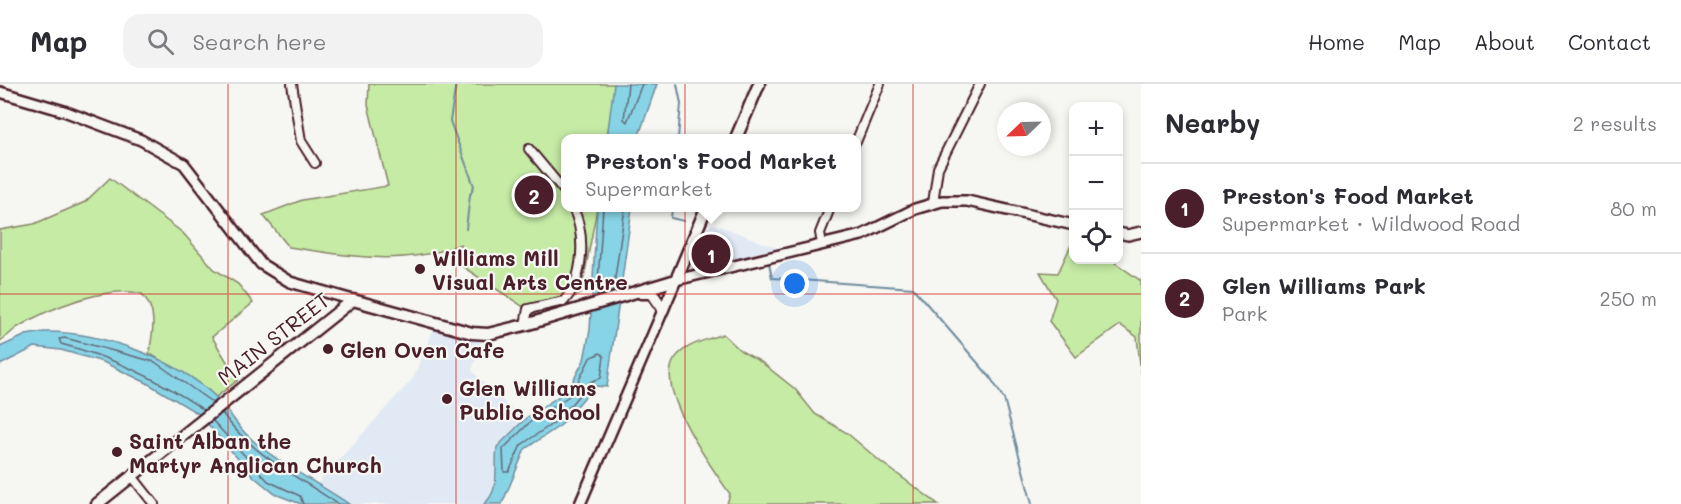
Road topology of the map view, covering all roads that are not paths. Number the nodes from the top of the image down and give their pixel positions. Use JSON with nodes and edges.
{"nodes":[{"id":1,"x":292,"y":84,"type":"edge"},
{"id":2,"x":759,"y":84,"type":"edge"},
{"id":3,"x":880,"y":84,"type":"edge"},
{"id":4,"x":980,"y":84,"type":"edge"},
{"id":5,"x":0,"y":92,"type":"edge"},
{"id":6,"x":738,"y":134,"type":"edge"},
{"id":7,"x":859,"y":134,"type":"edge"},
{"id":8,"x":530,"y":149,"type":"dead end"},
{"id":9,"x":315,"y":163,"type":"dead end"},
{"id":10,"x":561,"y":188,"type":"edge"},
{"id":11,"x":933,"y":203,"type":"junction"},
{"id":12,"x":574,"y":212,"type":"edge"},
{"id":13,"x":704,"y":212,"type":"edge"},
{"id":14,"x":828,"y":212,"type":"edge"},
{"id":15,"x":1069,"y":224,"type":"edge"},
{"id":16,"x":1141,"y":232,"type":"edge"},
{"id":17,"x":1123,"y":234,"type":"edge"},
{"id":18,"x":822,"y":244,"type":"junction"},
{"id":19,"x":676,"y":280,"type":"junction"},
{"id":20,"x":626,"y":294,"type":"junction"},
{"id":21,"x":353,"y":300,"type":"junction"},
{"id":22,"x":663,"y":309,"type":"junction"},
{"id":23,"x":525,"y":325,"type":"junction"},
{"id":24,"x":132,"y":476,"type":"junction"},
{"id":25,"x":97,"y":504,"type":"edge"},
{"id":26,"x":154,"y":504,"type":"edge"},
{"id":27,"x":580,"y":504,"type":"edge"}],
"edges":[{"from":1,"to":9,"type":"street"},
{"from":2,"to":6,"type":"main road"},
{"from":3,"to":7,"type":"street"},
{"from":4,"to":11,"type":"street"},
{"from":5,"to":21,"type":"street"},
{"from":8,"to":10,"type":"street"},
{"from":11,"to":15,"type":"street"},
{"from":11,"to":18,"type":"street"},
{"from":12,"to":23,"type":"street"},
{"from":13,"to":19,"type":"main road"},
{"from":14,"to":18,"type":"street"},
{"from":16,"to":17,"type":"street"},
{"from":18,"to":19,"type":"street"},
{"from":19,"to":20,"type":"main road","name":"MAIN STREET"},
{"from":19,"to":22,"type":"street"},
{"from":20,"to":22,"type":"main road"},
{"from":20,"to":23,"type":"main road","name":"MAIN STREET"},
{"from":21,"to":23,"type":"main road","name":"MAIN STREET"},
{"from":21,"to":24,"type":"main road","name":"MAIN STREET"},
{"from":22,"to":27,"type":"street"},
{"from":24,"to":25,"type":"main road","name":"MAIN STREET"},
{"from":24,"to":26,"type":"street"}]}
